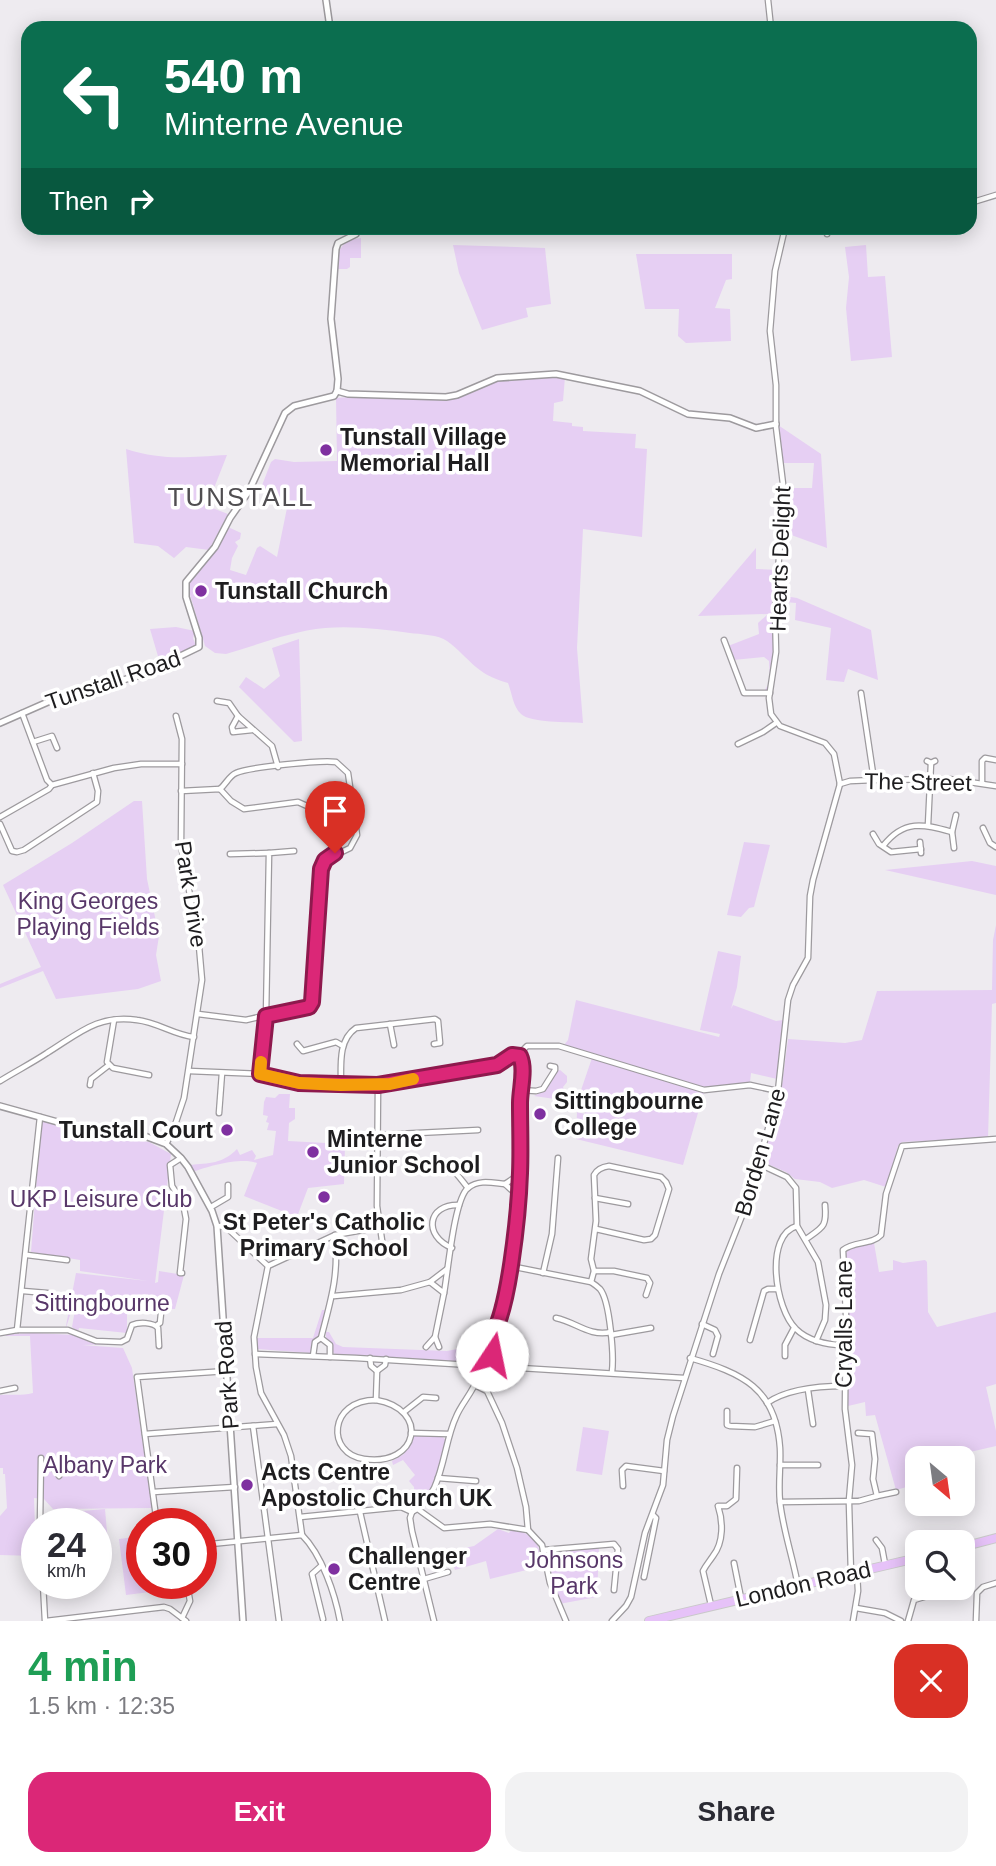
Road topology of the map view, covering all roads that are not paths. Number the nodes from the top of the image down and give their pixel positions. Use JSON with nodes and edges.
{"nodes":[{"id":1,"x":326,"y":0,"type":"edge"},
{"id":2,"x":768,"y":0,"type":"edge"},
{"id":3,"x":329,"y":21,"type":"edge"},
{"id":4,"x":770,"y":21,"type":"edge"},
{"id":5,"x":996,"y":195,"type":"edge"},
{"id":6,"x":977,"y":201,"type":"edge"},
{"id":7,"x":354,"y":235,"type":"edge"},
{"id":8,"x":783,"y":235,"type":"edge"},
{"id":9,"x":337,"y":391,"type":"junction"},
{"id":10,"x":776,"y":424,"type":"junction"},
{"id":11,"x":724,"y":640,"type":"dead end"},
{"id":12,"x":861,"y":692,"type":"dead end"},
{"id":13,"x":770,"y":693,"type":"junction"},
{"id":14,"x":217,"y":701,"type":"dead end"},
{"id":15,"x":22,"y":713,"type":"junction"},
{"id":16,"x":176,"y":716,"type":"dead end"},
{"id":17,"x":238,"y":716,"type":"junction"},
{"id":18,"x":0,"y":723,"type":"edge"},
{"id":19,"x":776,"y":723,"type":"junction"},
{"id":20,"x":253,"y":730,"type":"junction"},
{"id":21,"x":33,"y":742,"type":"junction"},
{"id":22,"x":738,"y":744,"type":"dead end"},
{"id":23,"x":57,"y":748,"type":"dead end"},
{"id":24,"x":996,"y":760,"type":"edge"},
{"id":25,"x":931,"y":762,"type":"dead end"},
{"id":26,"x":182,"y":764,"type":"junction"},
{"id":27,"x":278,"y":767,"type":"junction"},
{"id":28,"x":93,"y":773,"type":"junction"},
{"id":29,"x":929,"y":779,"type":"junction"},
{"id":30,"x":874,"y":780,"type":"junction"},
{"id":31,"x":982,"y":783,"type":"junction"},
{"id":32,"x":840,"y":784,"type":"junction"},
{"id":33,"x":52,"y":785,"type":"junction"},
{"id":34,"x":996,"y":786,"type":"edge"},
{"id":35,"x":220,"y":789,"type":"junction"},
{"id":36,"x":181,"y":791,"type":"junction"},
{"id":37,"x":317,"y":814,"type":"dead end"},
{"id":38,"x":956,"y":815,"type":"dead end"},
{"id":39,"x":0,"y":817,"type":"edge"},
{"id":40,"x":0,"y":824,"type":"edge"},
{"id":41,"x":928,"y":825,"type":"junction"},
{"id":42,"x":983,"y":828,"type":"dead end"},
{"id":43,"x":952,"y":832,"type":"junction"},
{"id":44,"x":877,"y":835,"type":"dead end"},
{"id":45,"x":996,"y":838,"type":"edge"},
{"id":46,"x":920,"y":842,"type":"dead end"},
{"id":47,"x":990,"y":842,"type":"junction"},
{"id":48,"x":883,"y":846,"type":"junction"},
{"id":49,"x":996,"y":846,"type":"edge"},
{"id":50,"x":951,"y":847,"type":"dead end"},
{"id":51,"x":295,"y":851,"type":"dead end"},
{"id":52,"x":269,"y":853,"type":"junction"},
{"id":53,"x":230,"y":854,"type":"dead end"},
{"id":54,"x":198,"y":1014,"type":"junction"},
{"id":55,"x":266,"y":1016,"type":"junction"},
{"id":56,"x":114,"y":1020,"type":"junction"},
{"id":57,"x":390,"y":1024,"type":"junction"},
{"id":58,"x":194,"y":1037,"type":"junction"},
{"id":59,"x":298,"y":1044,"type":"dead end"},
{"id":60,"x":434,"y":1044,"type":"dead end"},
{"id":61,"x":394,"y":1045,"type":"dead end"},
{"id":62,"x":343,"y":1046,"type":"junction"},
{"id":63,"x":519,"y":1055,"type":"junction"},
{"id":64,"x":109,"y":1065,"type":"junction"},
{"id":65,"x":550,"y":1066,"type":"dead end"},
{"id":66,"x":189,"y":1071,"type":"junction"},
{"id":67,"x":222,"y":1073,"type":"junction"},
{"id":68,"x":260,"y":1074,"type":"junction"},
{"id":69,"x":149,"y":1075,"type":"dead end"},
{"id":70,"x":0,"y":1081,"type":"edge"},
{"id":71,"x":90,"y":1085,"type":"dead end"},
{"id":72,"x":341,"y":1085,"type":"junction"},
{"id":73,"x":378,"y":1085,"type":"junction"},
{"id":74,"x":520,"y":1090,"type":"junction"},
{"id":75,"x":778,"y":1091,"type":"junction"},
{"id":76,"x":0,"y":1106,"type":"edge"},
{"id":77,"x":219,"y":1114,"type":"dead end"},
{"id":78,"x":40,"y":1116,"type":"junction"},
{"id":79,"x":478,"y":1130,"type":"dead end"},
{"id":80,"x":377,"y":1135,"type":"junction"},
{"id":81,"x":996,"y":1139,"type":"edge"},
{"id":82,"x":166,"y":1144,"type":"junction"},
{"id":83,"x":181,"y":1157,"type":"junction"},
{"id":84,"x":558,"y":1158,"type":"dead end"},
{"id":85,"x":429,"y":1164,"type":"dead end"},
{"id":86,"x":759,"y":1164,"type":"junction"},
{"id":87,"x":520,"y":1174,"type":"junction"},
{"id":88,"x":505,"y":1184,"type":"junction"},
{"id":89,"x":228,"y":1185,"type":"dead end"},
{"id":90,"x":468,"y":1188,"type":"junction"},
{"id":91,"x":518,"y":1196,"type":"junction"},
{"id":92,"x":595,"y":1198,"type":"junction"},
{"id":93,"x":459,"y":1205,"type":"junction"},
{"id":94,"x":628,"y":1205,"type":"dead end"},
{"id":95,"x":825,"y":1205,"type":"dead end"},
{"id":96,"x":211,"y":1207,"type":"junction"},
{"id":97,"x":217,"y":1226,"type":"junction"},
{"id":98,"x":797,"y":1226,"type":"junction"},
{"id":99,"x":380,"y":1227,"type":"junction"},
{"id":100,"x":596,"y":1229,"type":"junction"},
{"id":101,"x":335,"y":1235,"type":"junction"},
{"id":102,"x":806,"y":1239,"type":"junction"},
{"id":103,"x":452,"y":1248,"type":"junction"},
{"id":104,"x":384,"y":1254,"type":"dead end"},
{"id":105,"x":27,"y":1255,"type":"junction"},
{"id":106,"x":67,"y":1260,"type":"dead end"},
{"id":107,"x":268,"y":1266,"type":"junction"},
{"id":108,"x":510,"y":1266,"type":"junction"},
{"id":109,"x":448,"y":1268,"type":"junction"},
{"id":110,"x":594,"y":1270,"type":"junction"},
{"id":111,"x":182,"y":1273,"type":"dead end"},
{"id":112,"x":543,"y":1273,"type":"junction"},
{"id":113,"x":430,"y":1282,"type":"junction"},
{"id":114,"x":591,"y":1282,"type":"junction"},
{"id":115,"x":777,"y":1289,"type":"junction"},
{"id":116,"x":23,"y":1291,"type":"junction"},
{"id":117,"x":47,"y":1293,"type":"dead end"},
{"id":118,"x":444,"y":1293,"type":"junction"},
{"id":119,"x":646,"y":1295,"type":"dead end"},
{"id":120,"x":334,"y":1296,"type":"junction"},
{"id":121,"x":161,"y":1313,"type":"dead end"},
{"id":122,"x":556,"y":1318,"type":"dead end"},
{"id":123,"x":702,"y":1324,"type":"junction"},
{"id":124,"x":156,"y":1325,"type":"junction"},
{"id":125,"x":794,"y":1328,"type":"junction"},
{"id":126,"x":17,"y":1330,"type":"junction"},
{"id":127,"x":648,"y":1330,"type":"dead end"},
{"id":128,"x":0,"y":1333,"type":"edge"},
{"id":129,"x":611,"y":1333,"type":"junction"},
{"id":130,"x":435,"y":1337,"type":"junction"},
{"id":131,"x":321,"y":1338,"type":"junction"},
{"id":132,"x":750,"y":1340,"type":"dead end"},
{"id":133,"x":816,"y":1341,"type":"junction"},
{"id":134,"x":842,"y":1344,"type":"dead end"},
{"id":135,"x":159,"y":1346,"type":"dead end"},
{"id":136,"x":426,"y":1347,"type":"dead end"},
{"id":137,"x":439,"y":1347,"type":"dead end"},
{"id":138,"x":255,"y":1354,"type":"junction"},
{"id":139,"x":713,"y":1354,"type":"dead end"},
{"id":140,"x":313,"y":1356,"type":"junction"},
{"id":141,"x":785,"y":1356,"type":"dead end"},
{"id":142,"x":330,"y":1357,"type":"junction"},
{"id":143,"x":370,"y":1358,"type":"junction"},
{"id":144,"x":690,"y":1358,"type":"junction"},
{"id":145,"x":386,"y":1359,"type":"junction"},
{"id":146,"x":473,"y":1364,"type":"junction"},
{"id":147,"x":492,"y":1365,"type":"junction"},
{"id":148,"x":227,"y":1371,"type":"junction"},
{"id":149,"x":377,"y":1371,"type":"junction"},
{"id":150,"x":612,"y":1372,"type":"junction"},
{"id":151,"x":684,"y":1378,"type":"junction"},
{"id":152,"x":475,"y":1385,"type":"junction"},
{"id":153,"x":845,"y":1386,"type":"junction"},
{"id":154,"x":15,"y":1388,"type":"dead end"},
{"id":155,"x":808,"y":1390,"type":"junction"},
{"id":156,"x":0,"y":1391,"type":"edge"},
{"id":157,"x":436,"y":1398,"type":"dead end"},
{"id":158,"x":376,"y":1400,"type":"junction"},
{"id":159,"x":767,"y":1403,"type":"junction"},
{"id":160,"x":727,"y":1411,"type":"dead end"},
{"id":161,"x":404,"y":1412,"type":"junction"},
{"id":162,"x":674,"y":1421,"type":"dead end"},
{"id":163,"x":775,"y":1421,"type":"junction"},
{"id":164,"x":277,"y":1424,"type":"junction"},
{"id":165,"x":813,"y":1424,"type":"dead end"},
{"id":166,"x":253,"y":1426,"type":"junction"},
{"id":167,"x":231,"y":1428,"type":"junction"},
{"id":168,"x":873,"y":1428,"type":"dead end"},
{"id":169,"x":411,"y":1433,"type":"junction"},
{"id":170,"x":668,"y":1433,"type":"junction"},
{"id":171,"x":858,"y":1433,"type":"dead end"},
{"id":172,"x":145,"y":1434,"type":"junction"},
{"id":173,"x":449,"y":1434,"type":"junction"},
{"id":174,"x":872,"y":1434,"type":"junction"},
{"id":175,"x":41,"y":1458,"type":"dead end"},
{"id":176,"x":780,"y":1465,"type":"junction"},
{"id":177,"x":818,"y":1465,"type":"dead end"},
{"id":178,"x":736,"y":1468,"type":"dead end"},
{"id":179,"x":41,"y":1470,"type":"junction"},
{"id":180,"x":664,"y":1471,"type":"junction"},
{"id":181,"x":59,"y":1476,"type":"dead end"},
{"id":182,"x":438,"y":1478,"type":"junction"},
{"id":183,"x":476,"y":1481,"type":"dead end"},
{"id":184,"x":623,"y":1486,"type":"dead end"},
{"id":185,"x":235,"y":1487,"type":"junction"},
{"id":186,"x":153,"y":1492,"type":"junction"},
{"id":187,"x":896,"y":1492,"type":"dead end"},
{"id":188,"x":877,"y":1496,"type":"junction"},
{"id":189,"x":780,"y":1502,"type":"junction"},
{"id":190,"x":849,"y":1502,"type":"junction"},
{"id":191,"x":41,"y":1508,"type":"edge"},
{"id":192,"x":156,"y":1508,"type":"edge"},
{"id":193,"x":419,"y":1510,"type":"junction"},
{"id":194,"x":360,"y":1512,"type":"junction"},
{"id":195,"x":412,"y":1512,"type":"junction"},
{"id":196,"x":653,"y":1516,"type":"junction"},
{"id":197,"x":300,"y":1517,"type":"junction"},
{"id":198,"x":528,"y":1530,"type":"junction"},
{"id":199,"x":304,"y":1537,"type":"junction"},
{"id":200,"x":996,"y":1538,"type":"edge"},
{"id":201,"x":268,"y":1539,"type":"junction"},
{"id":202,"x":876,"y":1540,"type":"dead end"},
{"id":203,"x":239,"y":1541,"type":"junction"},
{"id":204,"x":217,"y":1543,"type":"edge"},
{"id":205,"x":975,"y":1544,"type":"edge"},
{"id":206,"x":542,"y":1548,"type":"junction"},
{"id":207,"x":905,"y":1561,"type":"edge"},
{"id":208,"x":734,"y":1563,"type":"dead end"},
{"id":209,"x":321,"y":1566,"type":"junction"},
{"id":210,"x":886,"y":1566,"type":"junction"},
{"id":211,"x":448,"y":1572,"type":"dead end"},
{"id":212,"x":854,"y":1573,"type":"junction"},
{"id":213,"x":644,"y":1577,"type":"dead end"},
{"id":214,"x":424,"y":1579,"type":"junction"},
{"id":215,"x":996,"y":1583,"type":"edge"},
{"id":216,"x":798,"y":1586,"type":"junction"},
{"id":217,"x":614,"y":1590,"type":"dead end"},
{"id":218,"x":741,"y":1598,"type":"junction"},
{"id":219,"x":44,"y":1599,"type":"edge"},
{"id":220,"x":190,"y":1599,"type":"edge"},
{"id":221,"x":914,"y":1600,"type":"edge"},
{"id":222,"x":711,"y":1605,"type":"junction"},
{"id":223,"x":856,"y":1608,"type":"junction"},
{"id":224,"x":112,"y":1613,"type":"junction"},
{"id":225,"x":184,"y":1619,"type":"edge"},
{"id":226,"x":323,"y":1619,"type":"dead end"},
{"id":227,"x":615,"y":1619,"type":"edge"},
{"id":228,"x":653,"y":1620,"type":"edge"},
{"id":229,"x":46,"y":1621,"type":"edge"},
{"id":230,"x":113,"y":1621,"type":"edge"},
{"id":231,"x":243,"y":1621,"type":"edge"},
{"id":232,"x":279,"y":1621,"type":"edge"},
{"id":233,"x":340,"y":1621,"type":"edge"},
{"id":234,"x":385,"y":1621,"type":"edge"},
{"id":235,"x":434,"y":1621,"type":"edge"},
{"id":236,"x":566,"y":1621,"type":"edge"},
{"id":237,"x":853,"y":1621,"type":"edge"},
{"id":238,"x":901,"y":1621,"type":"edge"},
{"id":239,"x":908,"y":1621,"type":"edge"},
{"id":240,"x":976,"y":1621,"type":"edge"}],
"edges":[{"from":1,"to":3,"type":"street"},
{"from":2,"to":4,"type":"street"},
{"from":5,"to":6,"type":"street"},
{"from":7,"to":9,"type":"street"},
{"from":8,"to":10,"type":"street","name":"Hearts Delight"},
{"from":9,"to":10,"type":"street"},
{"from":9,"to":15,"type":"street","name":"Tunstall Road"},
{"from":10,"to":13,"type":"street","name":"Hearts Delight"},
{"from":11,"to":13,"type":"street"},
{"from":12,"to":30,"type":"street"},
{"from":13,"to":19,"type":"street","name":"Hearts Delight"},
{"from":14,"to":17,"type":"street"},
{"from":15,"to":18,"type":"street","name":"Tunstall Road"},
{"from":15,"to":21,"type":"street"},
{"from":16,"to":26,"type":"street","name":"Park Drive"},
{"from":17,"to":20,"type":"street"},
{"from":17,"to":20,"type":"street"},
{"from":19,"to":22,"type":"street"},
{"from":19,"to":32,"type":"street"},
{"from":20,"to":27,"type":"street"},
{"from":21,"to":23,"type":"street"},
{"from":21,"to":33,"type":"street"},
{"from":24,"to":31,"type":"street"},
{"from":25,"to":29,"type":"street"},
{"from":26,"to":28,"type":"street"},
{"from":26,"to":36,"type":"street","name":"Park Drive"},
{"from":27,"to":35,"type":"street"},
{"from":27,"to":55,"type":"street"},
{"from":28,"to":33,"type":"street"},
{"from":28,"to":40,"type":"street"},
{"from":29,"to":30,"type":"street","name":"The Street"},
{"from":29,"to":31,"type":"street","name":"The Street"},
{"from":29,"to":41,"type":"street"},
{"from":30,"to":32,"type":"street","name":"The Street"},
{"from":31,"to":34,"type":"street","name":"The Street"},
{"from":32,"to":75,"type":"street","name":"Borden Lane"},
{"from":33,"to":39,"type":"street"},
{"from":35,"to":36,"type":"street"},
{"from":35,"to":37,"type":"street"},
{"from":36,"to":54,"type":"street","name":"Park Drive"},
{"from":38,"to":43,"type":"street"},
{"from":41,"to":43,"type":"street"},
{"from":41,"to":48,"type":"street"},
{"from":42,"to":47,"type":"street"},
{"from":43,"to":50,"type":"street"},
{"from":44,"to":48,"type":"street"},
{"from":45,"to":47,"type":"street"},
{"from":46,"to":48,"type":"street"},
{"from":47,"to":49,"type":"street"},
{"from":51,"to":52,"type":"street"},
{"from":52,"to":53,"type":"street"},
{"from":52,"to":55,"type":"street"},
{"from":54,"to":55,"type":"street"},
{"from":54,"to":58,"type":"street","name":"Park Drive"},
{"from":55,"to":68,"type":"street"},
{"from":56,"to":58,"type":"street"},
{"from":56,"to":64,"type":"street"},
{"from":56,"to":70,"type":"street"},
{"from":57,"to":60,"type":"street"},
{"from":57,"to":61,"type":"street"},
{"from":57,"to":62,"type":"street"},
{"from":58,"to":66,"type":"street","name":"Park Drive"},
{"from":59,"to":62,"type":"street"},
{"from":62,"to":72,"type":"street"},
{"from":63,"to":73,"type":"street"},
{"from":63,"to":74,"type":"street"},
{"from":63,"to":75,"type":"street"},
{"from":64,"to":69,"type":"street"},
{"from":64,"to":71,"type":"street"},
{"from":65,"to":74,"type":"street"},
{"from":66,"to":67,"type":"street"},
{"from":66,"to":82,"type":"street","name":"Park Drive"},
{"from":67,"to":68,"type":"street"},
{"from":67,"to":77,"type":"street"},
{"from":68,"to":72,"type":"street"},
{"from":72,"to":73,"type":"street"},
{"from":73,"to":80,"type":"street"},
{"from":74,"to":87,"type":"street"},
{"from":75,"to":86,"type":"street","name":"Borden Lane"},
{"from":76,"to":78,"type":"street"},
{"from":78,"to":82,"type":"street"},
{"from":78,"to":105,"type":"street"},
{"from":79,"to":80,"type":"street"},
{"from":80,"to":99,"type":"street"},
{"from":81,"to":153,"type":"street","name":"Cryalls Lane"},
{"from":82,"to":83,"type":"street","name":"Park Road"},
{"from":83,"to":96,"type":"street","name":"Park Road"},
{"from":83,"to":111,"type":"street"},
{"from":84,"to":112,"type":"street"},
{"from":85,"to":90,"type":"street"},
{"from":86,"to":98,"type":"street"},
{"from":86,"to":123,"type":"street","name":"Borden Lane"},
{"from":87,"to":88,"type":"street"},
{"from":87,"to":91,"type":"street"},
{"from":88,"to":90,"type":"street"},
{"from":88,"to":91,"type":"street"},
{"from":89,"to":96,"type":"street"},
{"from":90,"to":93,"type":"street"},
{"from":91,"to":108,"type":"street"},
{"from":92,"to":94,"type":"street"},
{"from":92,"to":100,"type":"street"},
{"from":92,"to":100,"type":"street"},
{"from":93,"to":103,"type":"street"},
{"from":93,"to":103,"type":"street"},
{"from":95,"to":102,"type":"street"},
{"from":96,"to":97,"type":"street","name":"Park Road"},
{"from":97,"to":107,"type":"street"},
{"from":97,"to":148,"type":"street","name":"Park Road"},
{"from":98,"to":102,"type":"street"},
{"from":98,"to":115,"type":"street"},
{"from":99,"to":101,"type":"street"},
{"from":99,"to":104,"type":"street"},
{"from":100,"to":110,"type":"street"},
{"from":101,"to":107,"type":"street"},
{"from":101,"to":120,"type":"street"},
{"from":102,"to":133,"type":"street"},
{"from":103,"to":109,"type":"street"},
{"from":105,"to":106,"type":"street"},
{"from":105,"to":116,"type":"street"},
{"from":107,"to":138,"type":"street"},
{"from":108,"to":112,"type":"street"},
{"from":108,"to":147,"type":"street"},
{"from":109,"to":113,"type":"street"},
{"from":109,"to":118,"type":"street"},
{"from":110,"to":114,"type":"street"},
{"from":110,"to":119,"type":"street"},
{"from":112,"to":114,"type":"street"},
{"from":113,"to":118,"type":"street"},
{"from":113,"to":120,"type":"street"},
{"from":114,"to":129,"type":"street"},
{"from":115,"to":125,"type":"street"},
{"from":115,"to":132,"type":"street"},
{"from":116,"to":117,"type":"street"},
{"from":116,"to":126,"type":"street"},
{"from":118,"to":130,"type":"street"},
{"from":120,"to":131,"type":"street"},
{"from":121,"to":124,"type":"street"},
{"from":122,"to":129,"type":"street"},
{"from":123,"to":139,"type":"street"},
{"from":123,"to":144,"type":"street","name":"Borden Lane"},
{"from":124,"to":126,"type":"street"},
{"from":124,"to":135,"type":"street"},
{"from":125,"to":133,"type":"street"},
{"from":125,"to":141,"type":"street"},
{"from":126,"to":128,"type":"street"},
{"from":127,"to":129,"type":"street"},
{"from":129,"to":150,"type":"street"},
{"from":130,"to":136,"type":"street"},
{"from":130,"to":137,"type":"street"},
{"from":131,"to":140,"type":"street"},
{"from":131,"to":142,"type":"street"},
{"from":133,"to":134,"type":"street"},
{"from":138,"to":140,"type":"street"},
{"from":138,"to":164,"type":"street"},
{"from":140,"to":142,"type":"street"},
{"from":142,"to":143,"type":"street"},
{"from":143,"to":145,"type":"street"},
{"from":143,"to":149,"type":"street"},
{"from":144,"to":151,"type":"street","name":"Borden Lane"},
{"from":144,"to":159,"type":"street"},
{"from":145,"to":146,"type":"street"},
{"from":145,"to":149,"type":"street"},
{"from":146,"to":147,"type":"street"},
{"from":146,"to":152,"type":"street"},
{"from":147,"to":150,"type":"street"},
{"from":148,"to":167,"type":"street","name":"Park Road"},
{"from":148,"to":172,"type":"street"},
{"from":149,"to":158,"type":"street"},
{"from":150,"to":151,"type":"street"},
{"from":151,"to":170,"type":"street","name":"Borden Lane"},
{"from":152,"to":173,"type":"street"},
{"from":152,"to":198,"type":"street"},
{"from":153,"to":155,"type":"street"},
{"from":153,"to":190,"type":"street","name":"Cryalls Lane"},
{"from":154,"to":156,"type":"street"},
{"from":155,"to":159,"type":"street"},
{"from":155,"to":165,"type":"street"},
{"from":157,"to":161,"type":"street"},
{"from":158,"to":161,"type":"street"},
{"from":158,"to":169,"type":"street"},
{"from":159,"to":163,"type":"street"},
{"from":160,"to":163,"type":"street"},
{"from":161,"to":169,"type":"street"},
{"from":162,"to":170,"type":"street"},
{"from":163,"to":176,"type":"street"},
{"from":164,"to":166,"type":"street"},
{"from":164,"to":197,"type":"street"},
{"from":166,"to":167,"type":"street"},
{"from":166,"to":201,"type":"street"},
{"from":167,"to":172,"type":"street"},
{"from":167,"to":185,"type":"street","name":"Park Road"},
{"from":168,"to":174,"type":"street"},
{"from":169,"to":173,"type":"street"},
{"from":170,"to":180,"type":"street","name":"Borden Lane"},
{"from":171,"to":174,"type":"street"},
{"from":172,"to":186,"type":"street"},
{"from":173,"to":182,"type":"street"},
{"from":174,"to":188,"type":"street"},
{"from":175,"to":179,"type":"street"},
{"from":176,"to":177,"type":"street"},
{"from":176,"to":189,"type":"street"},
{"from":178,"to":222,"type":"street"},
{"from":179,"to":181,"type":"street"},
{"from":179,"to":191,"type":"street"},
{"from":180,"to":184,"type":"street"},
{"from":180,"to":196,"type":"street","name":"Borden Lane"},
{"from":182,"to":183,"type":"street"},
{"from":182,"to":193,"type":"street"},
{"from":185,"to":186,"type":"street"},
{"from":185,"to":203,"type":"street","name":"Park Road"},
{"from":186,"to":192,"type":"street"},
{"from":187,"to":188,"type":"street"},
{"from":188,"to":190,"type":"street"},
{"from":189,"to":190,"type":"street"},
{"from":189,"to":216,"type":"street"},
{"from":190,"to":212,"type":"street","name":"Cryalls Lane"},
{"from":193,"to":195,"type":"street"},
{"from":193,"to":198,"type":"street"},
{"from":194,"to":195,"type":"street"},
{"from":194,"to":197,"type":"street"},
{"from":194,"to":234,"type":"street"},
{"from":195,"to":214,"type":"street"},
{"from":196,"to":213,"type":"street","name":"Borden Lane"},
{"from":196,"to":227,"type":"street","name":"Borden Lane"},
{"from":197,"to":199,"type":"street"},
{"from":198,"to":206,"type":"street"},
{"from":199,"to":201,"type":"street"},
{"from":199,"to":209,"type":"street"},
{"from":200,"to":205,"type":"main road"},
{"from":201,"to":203,"type":"street"},
{"from":201,"to":232,"type":"street"},
{"from":202,"to":210,"type":"street"},
{"from":203,"to":204,"type":"street"},
{"from":203,"to":231,"type":"street","name":"Park Road"},
{"from":206,"to":217,"type":"street"},
{"from":206,"to":236,"type":"street"},
{"from":207,"to":210,"type":"main road","name":"London Road"},
{"from":208,"to":218,"type":"street"},
{"from":209,"to":226,"type":"street"},
{"from":209,"to":233,"type":"street"},
{"from":210,"to":212,"type":"main road","name":"London Road"},
{"from":211,"to":214,"type":"street"},
{"from":212,"to":216,"type":"main road","name":"London Road"},
{"from":212,"to":223,"type":"street","name":"Cryalls Lane"},
{"from":214,"to":235,"type":"street"},
{"from":215,"to":240,"type":"street"},
{"from":216,"to":218,"type":"main road","name":"London Road"},
{"from":218,"to":222,"type":"main road","name":"London Road"},
{"from":219,"to":229,"type":"street"},
{"from":220,"to":225,"type":"street"},
{"from":221,"to":239,"type":"street"},
{"from":222,"to":228,"type":"main road","name":"London Road"},
{"from":223,"to":237,"type":"street","name":"Cryalls Lane"},
{"from":223,"to":238,"type":"street"},
{"from":224,"to":225,"type":"street"},
{"from":224,"to":229,"type":"street"},
{"from":224,"to":230,"type":"street"}]}
